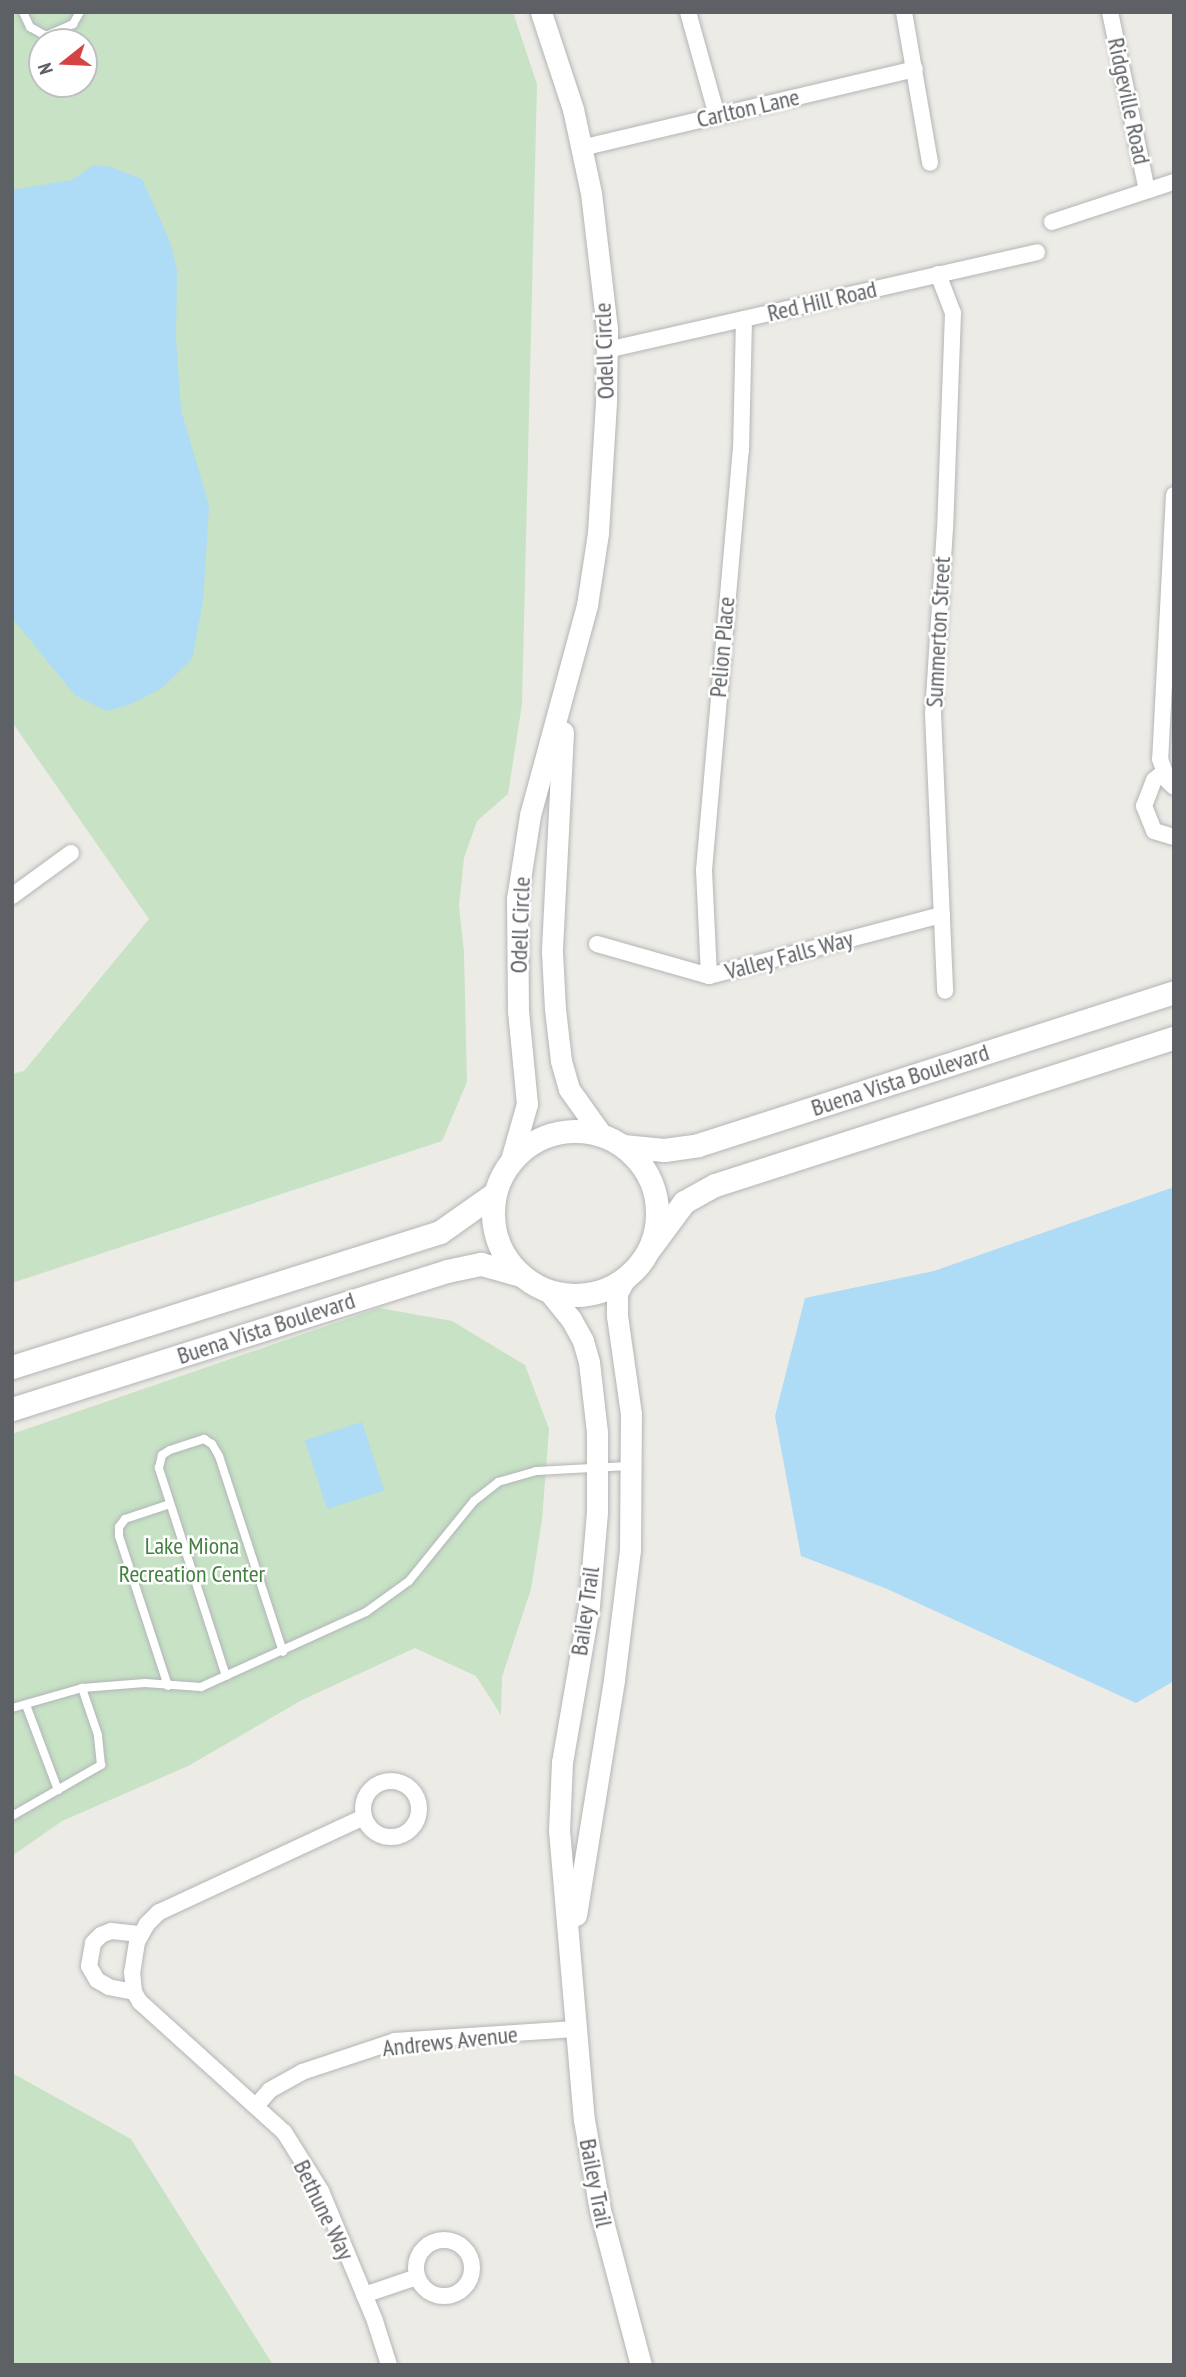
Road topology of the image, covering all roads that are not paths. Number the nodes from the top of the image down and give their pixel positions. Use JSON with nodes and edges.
{"nodes":[{"id":1,"x":23,"y":12,"type":"edge"},
{"id":2,"x":80,"y":12,"type":"edge"},
{"id":3,"x":541,"y":12,"type":"edge"},
{"id":4,"x":688,"y":12,"type":"edge"},
{"id":5,"x":904,"y":12,"type":"edge"},
{"id":6,"x":1110,"y":12,"type":"edge"},
{"id":7,"x":915,"y":69,"type":"junction"},
{"id":8,"x":717,"y":116,"type":"junction"},
{"id":9,"x":582,"y":148,"type":"junction"},
{"id":10,"x":930,"y":163,"type":"dead end"},
{"id":11,"x":1174,"y":182,"type":"edge"},
{"id":12,"x":1147,"y":190,"type":"junction"},
{"id":13,"x":1052,"y":222,"type":"dead end"},
{"id":14,"x":1037,"y":252,"type":"dead end"},
{"id":15,"x":938,"y":274,"type":"junction"},
{"id":16,"x":744,"y":319,"type":"junction"},
{"id":17,"x":607,"y":350,"type":"junction"},
{"id":18,"x":1174,"y":495,"type":"edge"},
{"id":19,"x":1171,"y":598,"type":"edge"},
{"id":20,"x":565,"y":693,"type":"junction"},
{"id":21,"x":1164,"y":772,"type":"junction"},
{"id":22,"x":1174,"y":787,"type":"edge"},
{"id":23,"x":1174,"y":837,"type":"edge"},
{"id":24,"x":71,"y":853,"type":"dead end"},
{"id":25,"x":12,"y":896,"type":"edge"},
{"id":26,"x":942,"y":915,"type":"junction"},
{"id":27,"x":597,"y":944,"type":"dead end"},
{"id":28,"x":709,"y":975,"type":"junction"},
{"id":29,"x":945,"y":992,"type":"dead end"},
{"id":30,"x":1174,"y":992,"type":"edge"},
{"id":31,"x":1174,"y":1038,"type":"edge"},
{"id":32,"x":601,"y":1134,"type":"junction"},
{"id":33,"x":623,"y":1146,"type":"junction"},
{"id":34,"x":511,"y":1160,"type":"junction"},
{"id":35,"x":495,"y":1193,"type":"junction"},
{"id":36,"x":650,"y":1248,"type":"junction"},
{"id":37,"x":626,"y":1278,"type":"junction"},
{"id":38,"x":528,"y":1280,"type":"junction"},
{"id":39,"x":12,"y":1367,"type":"edge"},
{"id":40,"x":12,"y":1409,"type":"edge"},
{"id":41,"x":632,"y":1466,"type":"junction"},
{"id":42,"x":597,"y":1467,"type":"junction"},
{"id":43,"x":170,"y":1504,"type":"junction"},
{"id":44,"x":283,"y":1652,"type":"junction"},
{"id":45,"x":226,"y":1676,"type":"junction"},
{"id":46,"x":168,"y":1686,"type":"junction"},
{"id":47,"x":82,"y":1688,"type":"junction"},
{"id":48,"x":26,"y":1705,"type":"junction"},
{"id":49,"x":12,"y":1709,"type":"edge"},
{"id":50,"x":58,"y":1790,"type":"junction"},
{"id":51,"x":12,"y":1816,"type":"edge"},
{"id":52,"x":364,"y":1817,"type":"dead end"},
{"id":53,"x":141,"y":1934,"type":"junction"},
{"id":54,"x":571,"y":1956,"type":"junction"},
{"id":55,"x":134,"y":1992,"type":"junction"},
{"id":56,"x":575,"y":2029,"type":"junction"},
{"id":57,"x":256,"y":2106,"type":"junction"},
{"id":58,"x":417,"y":2277,"type":"dead end"},
{"id":59,"x":364,"y":2295,"type":"junction"},
{"id":60,"x":389,"y":2365,"type":"edge"},
{"id":61,"x":641,"y":2365,"type":"edge"}],
"edges":[{"from":1,"to":2,"type":"lane"},
{"from":3,"to":9,"type":"street","name":"Odell Circle"},
{"from":4,"to":8,"type":"street"},
{"from":5,"to":7,"type":"street"},
{"from":6,"to":12,"type":"street","name":"Ridgeville Road"},
{"from":7,"to":8,"type":"street","name":"Carlton Lane"},
{"from":7,"to":10,"type":"street"},
{"from":8,"to":9,"type":"street","name":"Carlton Lane"},
{"from":9,"to":17,"type":"street","name":"Odell Circle"},
{"from":11,"to":12,"type":"street"},
{"from":12,"to":13,"type":"street"},
{"from":14,"to":15,"type":"street","name":"Red Hill Road"},
{"from":15,"to":16,"type":"street","name":"Red Hill Road"},
{"from":15,"to":26,"type":"street","name":"Summerton Street"},
{"from":16,"to":17,"type":"street","name":"Red Hill Road"},
{"from":16,"to":28,"type":"street","name":"Pelion Place"},
{"from":17,"to":20,"type":"street","name":"Odell Circle"},
{"from":18,"to":19,"type":"street"},
{"from":19,"to":21,"type":"street"},
{"from":20,"to":32,"type":"street","name":"Odell Circle"},
{"from":20,"to":34,"type":"street","name":"Odell Circle"},
{"from":21,"to":22,"type":"street"},
{"from":21,"to":23,"type":"street"},
{"from":24,"to":25,"type":"street"},
{"from":26,"to":28,"type":"street","name":"Valley Falls Way"},
{"from":26,"to":29,"type":"street","name":"Summerton Street"},
{"from":27,"to":28,"type":"street","name":"Valley Falls Way"},
{"from":30,"to":33,"type":"main road","name":"Buena Vista Boulevard"},
{"from":31,"to":36,"type":"main road","name":"Buena Vista Boulevard"},
{"from":32,"to":33,"type":"main road","name":"Buena Vista Boulevard"},
{"from":32,"to":34,"type":"main road","name":"Buena Vista Boulevard"},
{"from":33,"to":36,"type":"main road","name":"Buena Vista Boulevard"},
{"from":34,"to":35,"type":"main road","name":"Buena Vista Boulevard"},
{"from":35,"to":38,"type":"main road","name":"Buena Vista Boulevard"},
{"from":35,"to":39,"type":"main road","name":"Buena Vista Boulevard"},
{"from":36,"to":37,"type":"main road","name":"Buena Vista Boulevard"},
{"from":37,"to":38,"type":"main road","name":"Buena Vista Boulevard"},
{"from":37,"to":41,"type":"street","name":"Bailey Trail"},
{"from":38,"to":40,"type":"main road","name":"Buena Vista Boulevard"},
{"from":38,"to":42,"type":"street","name":"Bailey Trail"},
{"from":41,"to":42,"type":"lane"},
{"from":41,"to":54,"type":"street","name":"Bailey Trail"},
{"from":42,"to":44,"type":"lane"},
{"from":42,"to":54,"type":"street","name":"Bailey Trail"},
{"from":43,"to":44,"type":"lane"},
{"from":43,"to":45,"type":"lane"},
{"from":43,"to":46,"type":"lane"},
{"from":44,"to":45,"type":"lane"},
{"from":45,"to":46,"type":"lane"},
{"from":46,"to":47,"type":"lane"},
{"from":47,"to":48,"type":"lane"},
{"from":47,"to":50,"type":"lane"},
{"from":48,"to":49,"type":"lane"},
{"from":48,"to":50,"type":"lane"},
{"from":50,"to":51,"type":"lane"},
{"from":52,"to":53,"type":"street"},
{"from":53,"to":55,"type":"street"},
{"from":53,"to":55,"type":"street"},
{"from":54,"to":56,"type":"street","name":"Bailey Trail"},
{"from":55,"to":57,"type":"street","name":"Bethune Way"},
{"from":56,"to":57,"type":"street","name":"Andrews Avenue"},
{"from":56,"to":61,"type":"street","name":"Bailey Trail"},
{"from":57,"to":59,"type":"street","name":"Bethune Way"},
{"from":58,"to":59,"type":"street"},
{"from":59,"to":60,"type":"street","name":"Bethune Way"}]}
